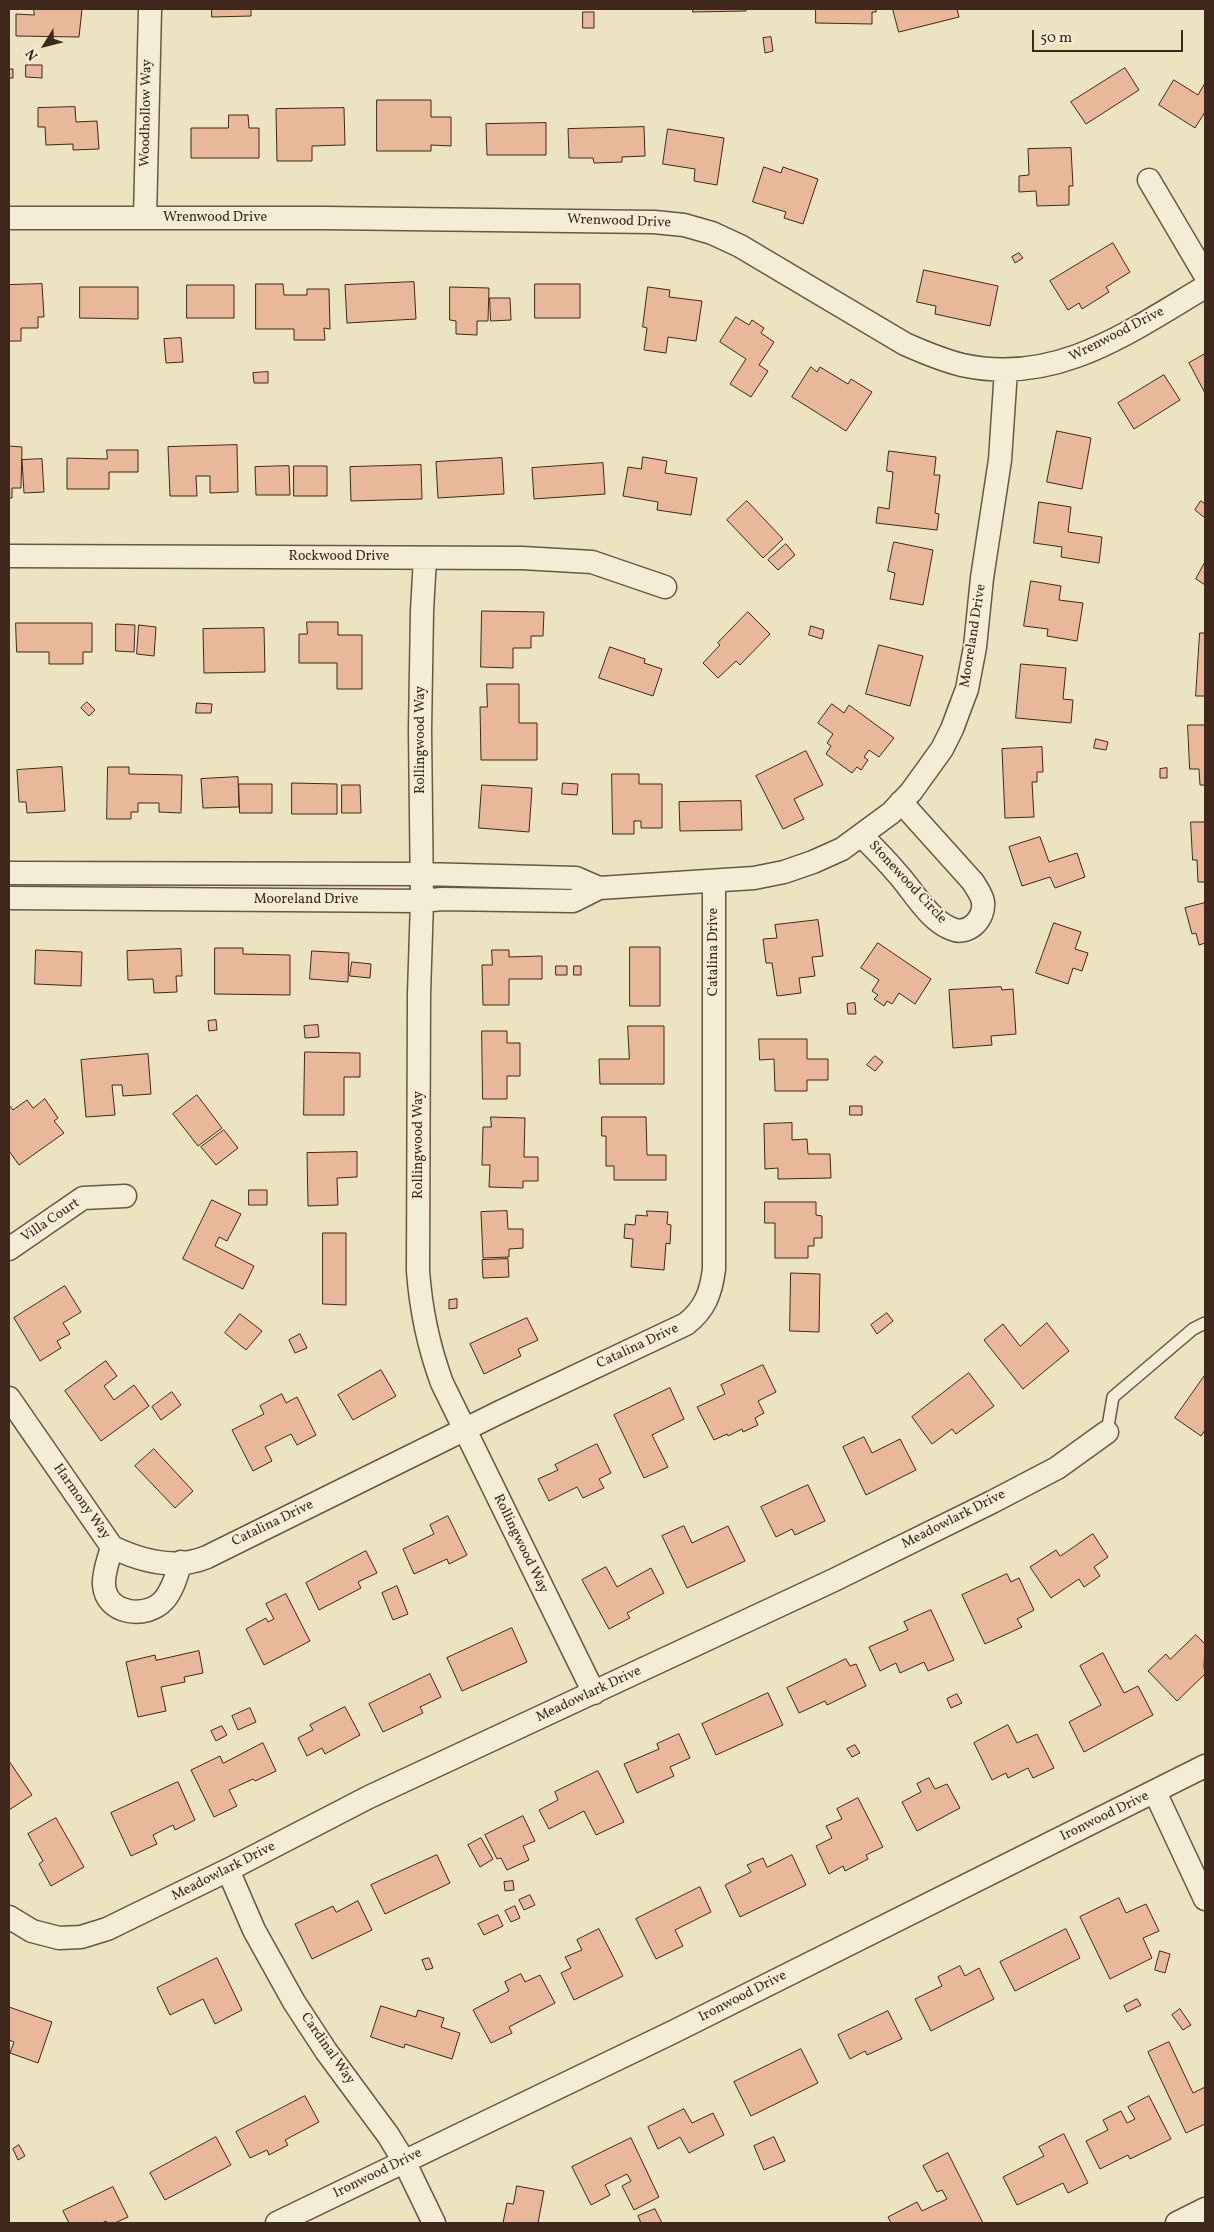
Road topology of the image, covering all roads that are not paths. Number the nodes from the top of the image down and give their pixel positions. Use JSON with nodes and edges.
{"nodes":[{"id":1,"x":150,"y":9,"type":"edge"},
{"id":2,"x":1149,"y":180,"type":"dead end"},
{"id":3,"x":9,"y":218,"type":"edge"},
{"id":4,"x":145,"y":218,"type":"junction"},
{"id":5,"x":1205,"y":275,"type":"edge"},
{"id":6,"x":1205,"y":287,"type":"edge"},
{"id":7,"x":1006,"y":370,"type":"junction"},
{"id":8,"x":9,"y":556,"type":"edge"},
{"id":9,"x":426,"y":558,"type":"junction"},
{"id":10,"x":665,"y":587,"type":"dead end"},
{"id":11,"x":901,"y":802,"type":"junction"},
{"id":12,"x":862,"y":836,"type":"junction"},
{"id":13,"x":9,"y":874,"type":"edge"},
{"id":14,"x":421,"y":874,"type":"junction"},
{"id":15,"x":714,"y":882,"type":"junction"},
{"id":16,"x":599,"y":888,"type":"junction"},
{"id":17,"x":9,"y":898,"type":"edge"},
{"id":18,"x":422,"y":901,"type":"junction"},
{"id":19,"x":125,"y":1196,"type":"dead end"},
{"id":20,"x":9,"y":1249,"type":"edge"},
{"id":21,"x":1205,"y":1323,"type":"edge"},
{"id":22,"x":9,"y":1398,"type":"edge"},
{"id":23,"x":464,"y":1431,"type":"junction"},
{"id":24,"x":1107,"y":1432,"type":"joint"},
{"id":25,"x":112,"y":1547,"type":"junction"},
{"id":26,"x":181,"y":1562,"type":"junction"},
{"id":27,"x":594,"y":1693,"type":"junction"},
{"id":28,"x":1205,"y":1766,"type":"edge"},
{"id":29,"x":1155,"y":1792,"type":"junction"},
{"id":30,"x":228,"y":1870,"type":"junction"},
{"id":31,"x":1205,"y":1899,"type":"edge"},
{"id":32,"x":9,"y":1917,"type":"edge"},
{"id":33,"x":404,"y":2161,"type":"junction"},
{"id":34,"x":1205,"y":2210,"type":"edge"},
{"id":35,"x":277,"y":2223,"type":"edge"},
{"id":36,"x":434,"y":2223,"type":"edge"},
{"id":37,"x":1177,"y":2223,"type":"edge"}],
"edges":[{"from":1,"to":4,"type":"street","name":"Woodhollow Way"},
{"from":2,"to":5,"type":"street"},
{"from":3,"to":4,"type":"street","name":"Wrenwood Drive"},
{"from":4,"to":7,"type":"street","name":"Wrenwood Drive"},
{"from":6,"to":7,"type":"street","name":"Wrenwood Drive"},
{"from":7,"to":11,"type":"street","name":"Mooreland Drive"},
{"from":8,"to":9,"type":"street","name":"Rockwood Drive"},
{"from":9,"to":10,"type":"street","name":"Rockwood Drive"},
{"from":9,"to":14,"type":"street","name":"Rollingwood Way"},
{"from":11,"to":12,"type":"street","name":"Mooreland Drive"},
{"from":11,"to":12,"type":"street","name":"Stonewood Circle"},
{"from":12,"to":15,"type":"street","name":"Mooreland Drive"},
{"from":13,"to":14,"type":"street","name":"Mooreland Drive"},
{"from":14,"to":16,"type":"street","name":"Mooreland Drive"},
{"from":14,"to":18,"type":"street","name":"Rollingwood Way"},
{"from":15,"to":16,"type":"street","name":"Mooreland Drive"},
{"from":15,"to":23,"type":"street","name":"Catalina Drive"},
{"from":16,"to":18,"type":"street","name":"Mooreland Drive"},
{"from":17,"to":18,"type":"street","name":"Mooreland Drive"},
{"from":18,"to":23,"type":"street","name":"Rollingwood Way"},
{"from":19,"to":20,"type":"street","name":"Villa Court"},
{"from":21,"to":24,"type":"lane"},
{"from":22,"to":25,"type":"street","name":"Harmony Way"},
{"from":23,"to":26,"type":"street","name":"Catalina Drive"},
{"from":23,"to":27,"type":"street","name":"Rollingwood Way"},
{"from":24,"to":27,"type":"street","name":"Meadowlark Drive"},
{"from":25,"to":26,"type":"street","name":"Harmony Way"},
{"from":25,"to":26,"type":"street"},
{"from":27,"to":30,"type":"street","name":"Meadowlark Drive"},
{"from":28,"to":29,"type":"street","name":"Ironwood Drive"},
{"from":29,"to":31,"type":"street"},
{"from":29,"to":33,"type":"street","name":"Ironwood Drive"},
{"from":30,"to":32,"type":"street","name":"Meadowlark Drive"},
{"from":30,"to":33,"type":"street","name":"Cardinal Way"},
{"from":33,"to":35,"type":"street","name":"Ironwood Drive"},
{"from":33,"to":36,"type":"street","name":"Cardinal Way"},
{"from":34,"to":37,"type":"street"}]}
